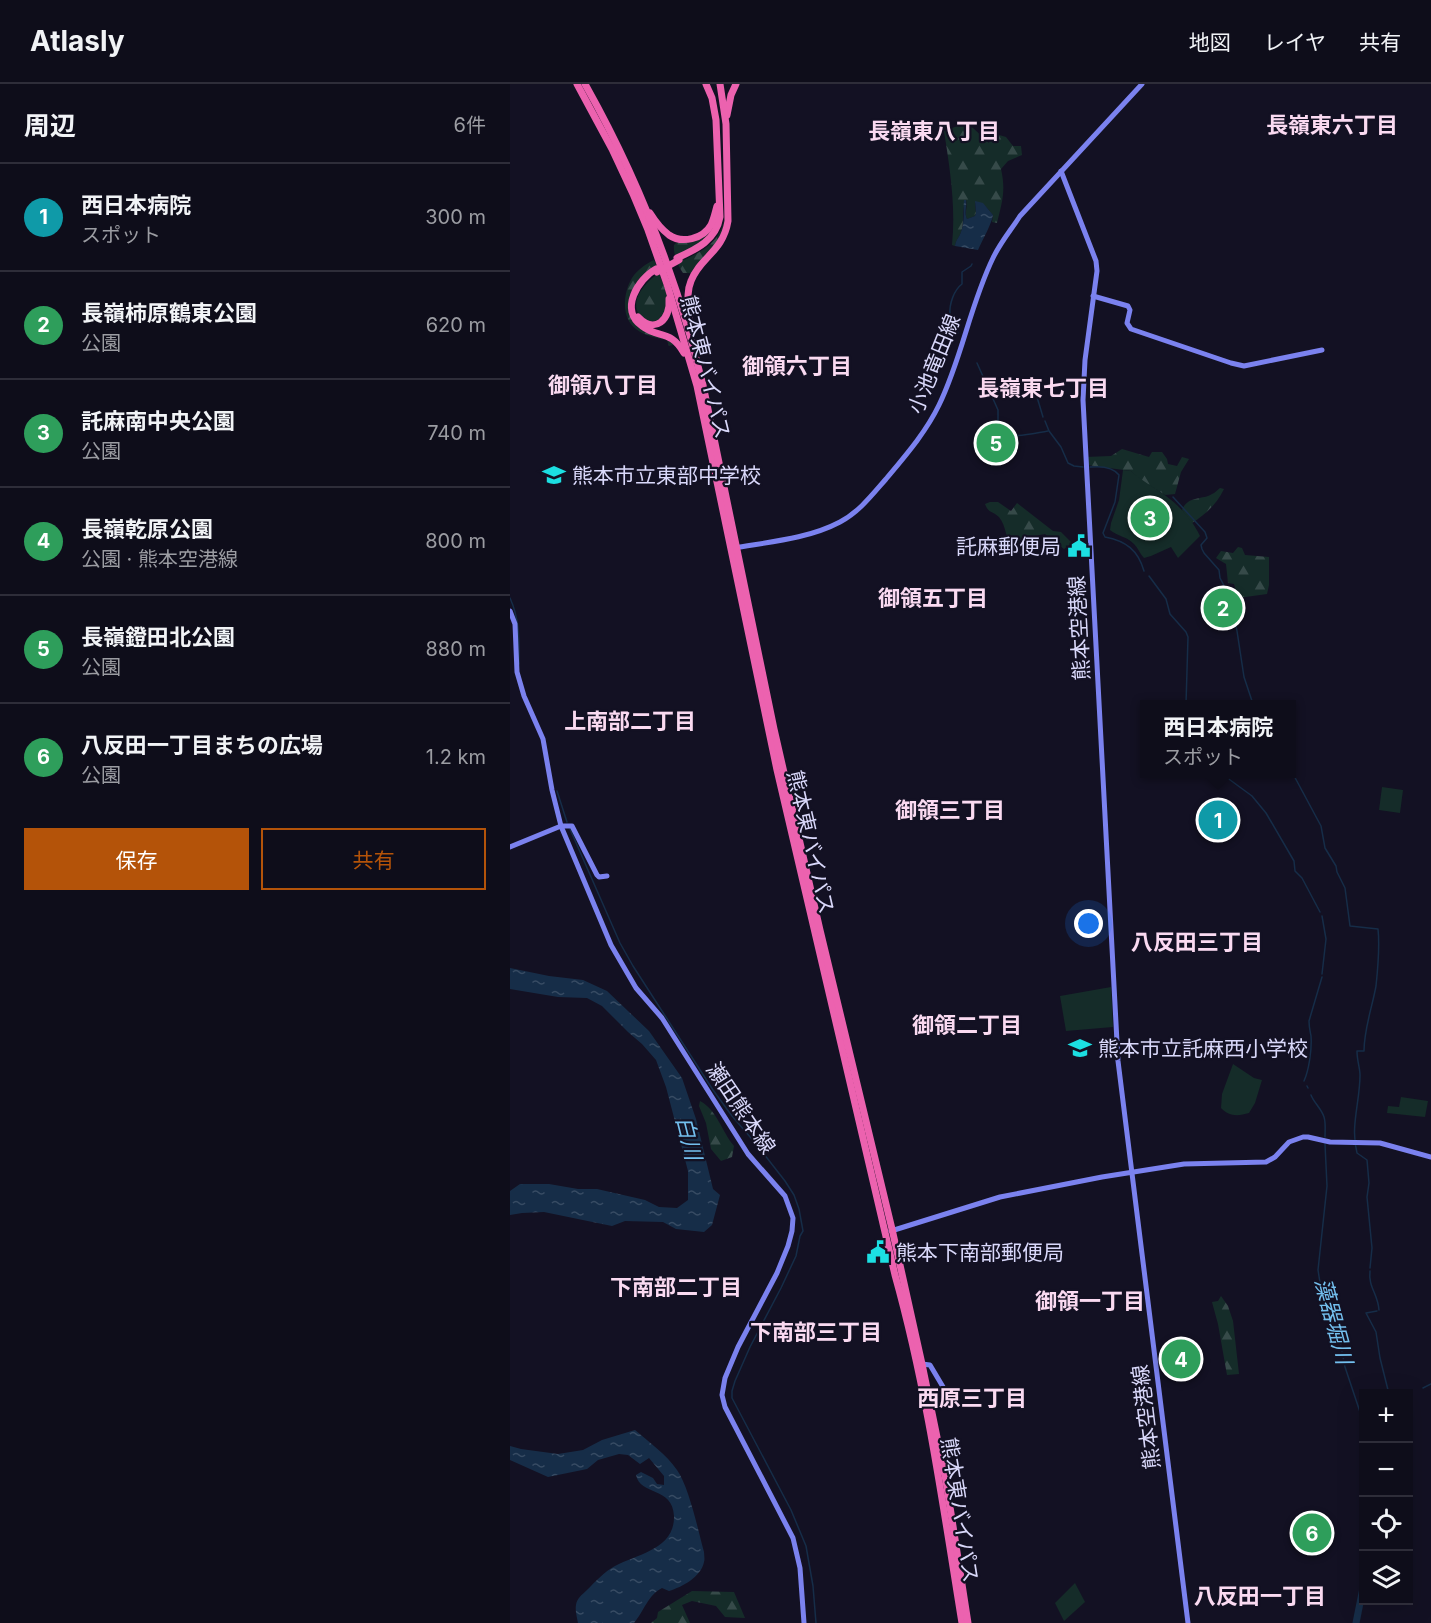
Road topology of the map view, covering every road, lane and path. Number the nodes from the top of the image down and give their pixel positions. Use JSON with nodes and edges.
{"nodes":[{"id":1,"x":577,"y":84,"type":"edge"},
{"id":2,"x":585,"y":84,"type":"edge"},
{"id":3,"x":706,"y":84,"type":"edge"},
{"id":4,"x":719,"y":84,"type":"edge"},
{"id":5,"x":736,"y":84,"type":"edge"},
{"id":6,"x":1142,"y":84,"type":"edge"},
{"id":7,"x":716,"y":120,"type":"junction"},
{"id":8,"x":726,"y":124,"type":"junction"},
{"id":9,"x":1061,"y":171,"type":"junction"},
{"id":10,"x":718,"y":195,"type":"junction"},
{"id":11,"x":728,"y":202,"type":"junction"},
{"id":12,"x":645,"y":207,"type":"junction"},
{"id":13,"x":678,"y":259,"type":"junction"},
{"id":14,"x":656,"y":270,"type":"junction"},
{"id":15,"x":667,"y":284,"type":"junction"},
{"id":16,"x":1093,"y":296,"type":"junction"},
{"id":17,"x":688,"y":330,"type":"junction"},
{"id":18,"x":1322,"y":350,"type":"dead end"},
{"id":19,"x":690,"y":363,"type":"junction"},
{"id":20,"x":696,"y":373,"type":"junction"},
{"id":21,"x":734,"y":548,"type":"junction"},
{"id":22,"x":510,"y":611,"type":"edge"},
{"id":23,"x":561,"y":826,"type":"junction"},
{"id":24,"x":510,"y":847,"type":"edge"},
{"id":25,"x":607,"y":876,"type":"dead end"},
{"id":26,"x":1431,"y":1157,"type":"edge"},
{"id":27,"x":1132,"y":1172,"type":"junction"},
{"id":28,"x":892,"y":1229,"type":"junction"},
{"id":29,"x":887,"y":1237,"type":"junction"},
{"id":30,"x":922,"y":1364,"type":"junction"},
{"id":31,"x":952,"y":1402,"type":"dead end"},
{"id":32,"x":804,"y":1623,"type":"edge"},
{"id":33,"x":962,"y":1623,"type":"edge"},
{"id":34,"x":968,"y":1623,"type":"edge"},
{"id":35,"x":1188,"y":1623,"type":"edge"}],
"edges":[{"from":1,"to":15,"type":"highway","name":"熊本東バイパス"},
{"from":2,"to":12,"type":"highway","name":"熊本東バイパス"},
{"from":3,"to":7,"type":"highway"},
{"from":4,"to":7,"type":"highway"},
{"from":4,"to":8,"type":"highway"},
{"from":5,"to":8,"type":"highway"},
{"from":6,"to":9,"type":"main road"},
{"from":7,"to":10,"type":"highway"},
{"from":8,"to":11,"type":"highway"},
{"from":9,"to":16,"type":"main road","name":"熊本空港線"},
{"from":9,"to":21,"type":"main road","name":"小池竜田線"},
{"from":10,"to":12,"type":"highway"},
{"from":10,"to":13,"type":"highway"},
{"from":11,"to":13,"type":"highway"},
{"from":11,"to":17,"type":"highway"},
{"from":12,"to":17,"type":"highway","name":"熊本東バイパス"},
{"from":13,"to":14,"type":"highway","bridge":true},
{"from":14,"to":15,"type":"highway"},
{"from":14,"to":19,"type":"highway"},
{"from":15,"to":19,"type":"highway","name":"熊本東バイパス"},
{"from":16,"to":18,"type":"main road"},
{"from":16,"to":27,"type":"main road","name":"熊本空港線"},
{"from":17,"to":20,"type":"highway","name":"熊本東バイパス"},
{"from":19,"to":20,"type":"highway","name":"熊本東バイパス"},
{"from":20,"to":21,"type":"highway","name":"熊本東バイパス"},
{"from":21,"to":28,"type":"highway","name":"熊本東バイパス"},
{"from":21,"to":29,"type":"highway","name":"熊本東バイパス"},
{"from":22,"to":23,"type":"main road","name":"瀬田熊本線"},
{"from":23,"to":24,"type":"main road"},
{"from":23,"to":25,"type":"main road"},
{"from":23,"to":32,"type":"main road","name":"瀬田熊本線"},
{"from":26,"to":27,"type":"main road"},
{"from":27,"to":28,"type":"main road"},
{"from":27,"to":35,"type":"main road","name":"熊本空港線"},
{"from":28,"to":29,"type":"main road"},
{"from":28,"to":30,"type":"highway","name":"熊本東バイパス"},
{"from":29,"to":33,"type":"highway","name":"熊本東バイパス"},
{"from":30,"to":31,"type":"main road"},
{"from":30,"to":34,"type":"highway","name":"熊本東バイパス"}]}
